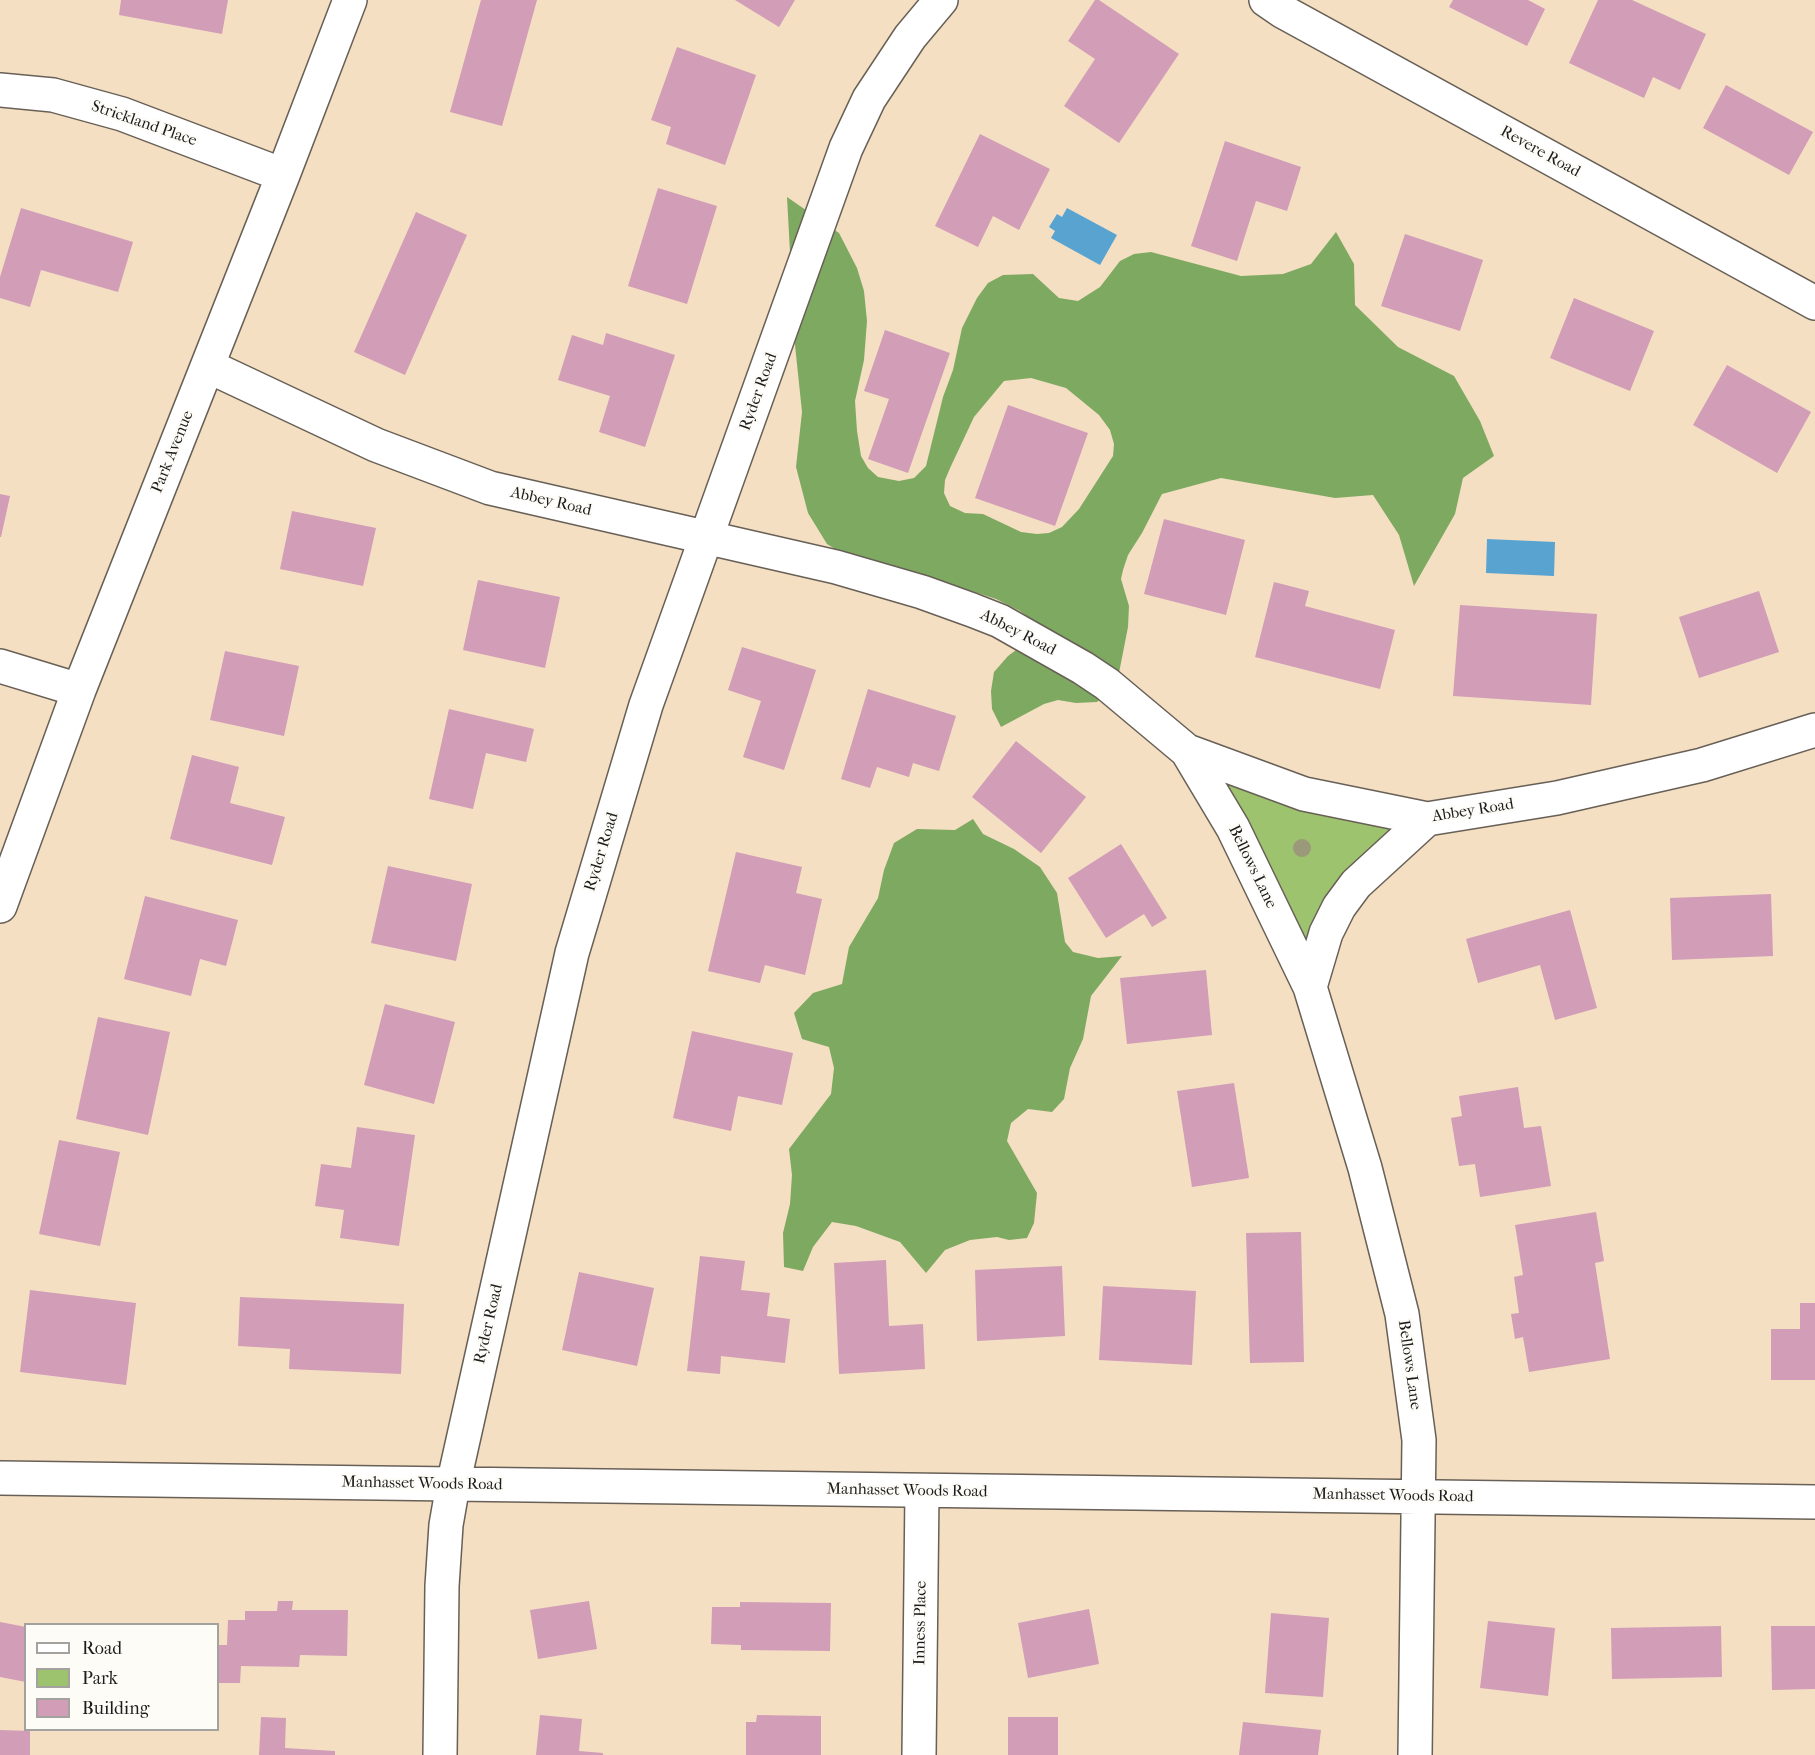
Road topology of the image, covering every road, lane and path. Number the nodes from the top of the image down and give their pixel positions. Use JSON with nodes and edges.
{"nodes":[{"id":1,"x":350,"y":0,"type":"edge"},
{"id":2,"x":941,"y":0,"type":"edge"},
{"id":3,"x":1266,"y":0,"type":"edge"},
{"id":4,"x":0,"y":90,"type":"edge"},
{"id":5,"x":283,"y":175,"type":"junction"},
{"id":6,"x":1815,"y":303,"type":"edge"},
{"id":7,"x":208,"y":366,"type":"junction"},
{"id":8,"x":707,"y":537,"type":"junction"},
{"id":9,"x":0,"y":666,"type":"edge"},
{"id":10,"x":79,"y":690,"type":"junction"},
{"id":11,"x":1815,"y":730,"type":"edge"},
{"id":12,"x":1187,"y":751,"type":"junction"},
{"id":13,"x":1426,"y":819,"type":"junction"},
{"id":14,"x":0,"y":906,"type":"edge"},
{"id":15,"x":1310,"y":987,"type":"junction"},
{"id":16,"x":0,"y":1478,"type":"edge"},
{"id":17,"x":453,"y":1485,"type":"junction"},
{"id":18,"x":922,"y":1491,"type":"junction"},
{"id":19,"x":1420,"y":1496,"type":"junction"},
{"id":20,"x":1815,"y":1502,"type":"edge"},
{"id":21,"x":440,"y":1755,"type":"edge"},
{"id":22,"x":919,"y":1755,"type":"edge"},
{"id":23,"x":1415,"y":1755,"type":"edge"}],
"edges":[{"from":1,"to":5,"type":"street","name":"Park Avenue"},
{"from":2,"to":8,"type":"street","name":"Ryder Road"},
{"from":3,"to":6,"type":"street","name":"Revere Road"},
{"from":4,"to":5,"type":"street","name":"Strickland Place"},
{"from":5,"to":7,"type":"street","name":"Park Avenue"},
{"from":7,"to":8,"type":"street","name":"Abbey Road"},
{"from":7,"to":10,"type":"street","name":"Park Avenue"},
{"from":8,"to":12,"type":"street","name":"Abbey Road"},
{"from":8,"to":17,"type":"street","name":"Ryder Road"},
{"from":9,"to":10,"type":"street"},
{"from":10,"to":14,"type":"street","name":"Park Avenue"},
{"from":11,"to":13,"type":"street","name":"Abbey Road"},
{"from":12,"to":13,"type":"street","name":"Abbey Road"},
{"from":12,"to":15,"type":"street","name":"Bellows Lane"},
{"from":13,"to":15,"type":"street"},
{"from":15,"to":19,"type":"street","name":"Bellows Lane"},
{"from":16,"to":17,"type":"street","name":"Manhasset Woods Road"},
{"from":17,"to":18,"type":"street","name":"Manhasset Woods Road"},
{"from":17,"to":21,"type":"street","name":"Ryder Road"},
{"from":18,"to":19,"type":"street","name":"Manhasset Woods Road"},
{"from":18,"to":22,"type":"street","name":"Inness Place"},
{"from":19,"to":20,"type":"street","name":"Manhasset Woods Road"},
{"from":19,"to":23,"type":"street","name":"Bellows Lane"}]}
